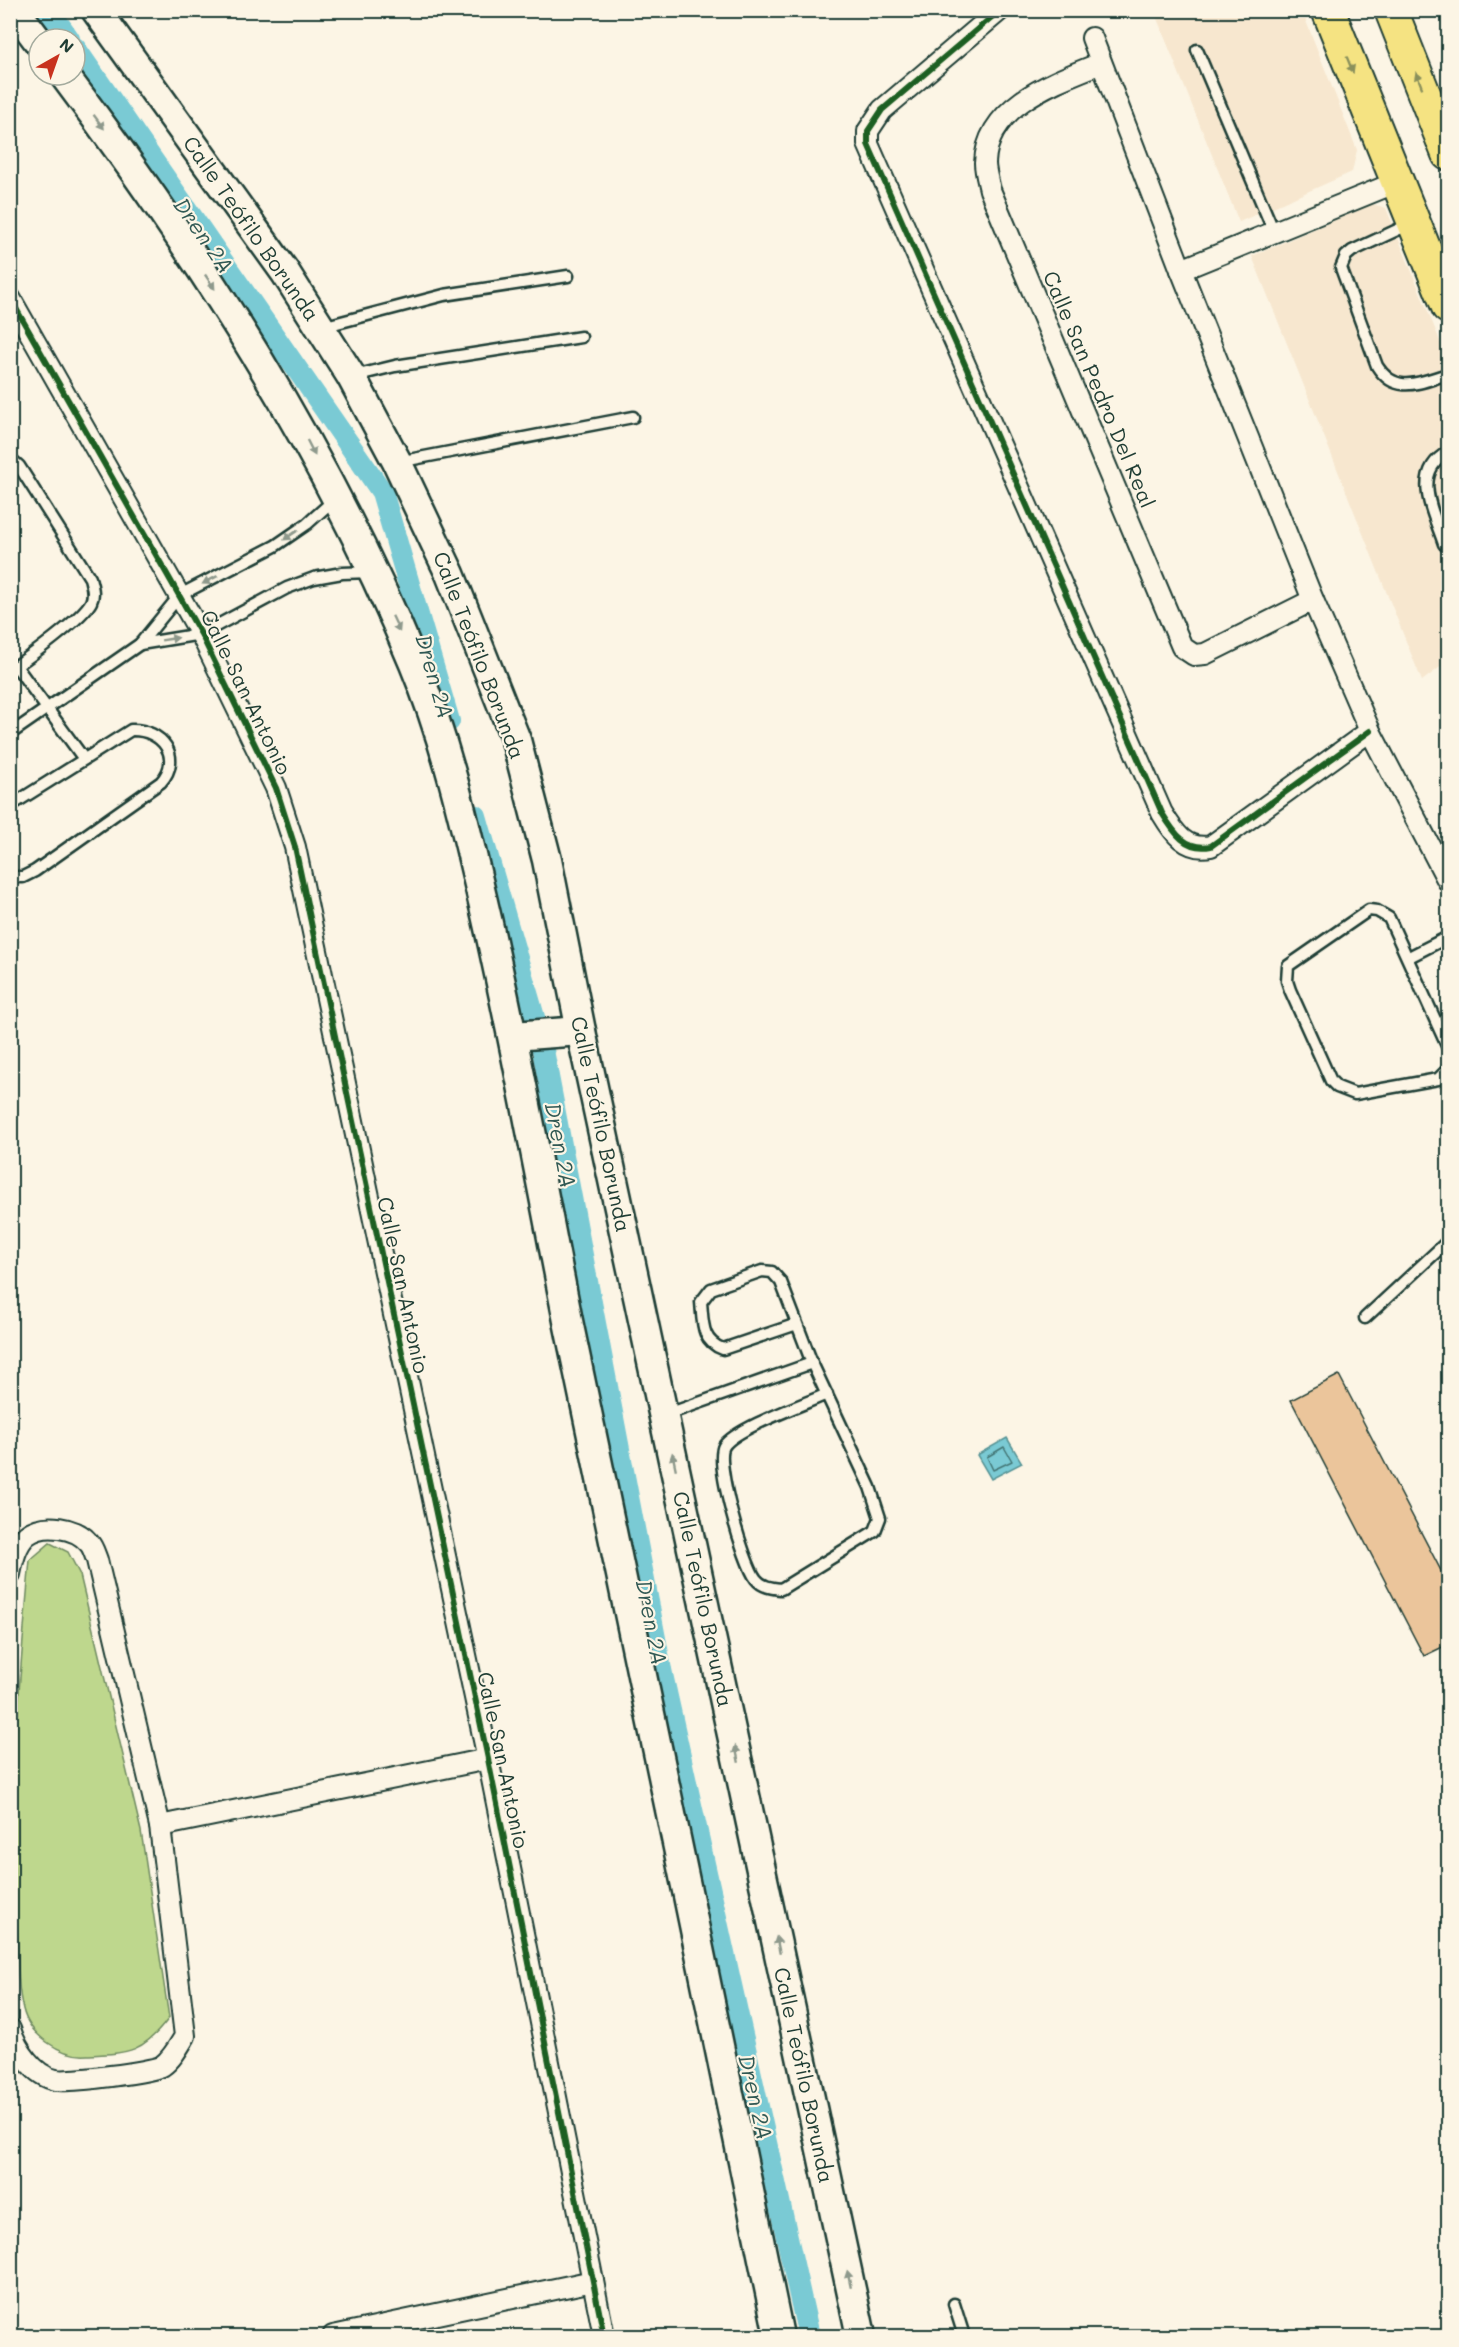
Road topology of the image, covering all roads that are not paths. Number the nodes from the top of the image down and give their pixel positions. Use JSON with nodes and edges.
{"nodes":[{"id":1,"x":15,"y":10,"type":"edge"},
{"id":2,"x":96,"y":10,"type":"edge"},
{"id":3,"x":1000,"y":10,"type":"edge"},
{"id":4,"x":1328,"y":10,"type":"edge"},
{"id":5,"x":1391,"y":10,"type":"edge"},
{"id":6,"x":28,"y":27,"type":"edge"},
{"id":7,"x":1092,"y":38,"type":"dead end"},
{"id":8,"x":1197,"y":50,"type":"dead end"},
{"id":9,"x":1101,"y":63,"type":"junction"},
{"id":10,"x":73,"y":87,"type":"edge"},
{"id":11,"x":1449,"y":154,"type":"edge"},
{"id":12,"x":1397,"y":182,"type":"junction"},
{"id":13,"x":1413,"y":222,"type":"junction"},
{"id":14,"x":1274,"y":232,"type":"junction"},
{"id":15,"x":1180,"y":270,"type":"junction"},
{"id":16,"x":568,"y":276,"type":"dead end"},
{"id":17,"x":10,"y":298,"type":"edge"},
{"id":18,"x":1449,"y":307,"type":"edge"},
{"id":19,"x":322,"y":327,"type":"junction"},
{"id":20,"x":581,"y":337,"type":"dead end"},
{"id":21,"x":1449,"y":374,"type":"edge"},
{"id":22,"x":351,"y":376,"type":"junction"},
{"id":23,"x":633,"y":417,"type":"dead end"},
{"id":24,"x":1449,"y":452,"type":"edge"},
{"id":25,"x":10,"y":458,"type":"edge"},
{"id":26,"x":397,"y":462,"type":"junction"},
{"id":27,"x":337,"y":498,"type":"junction"},
{"id":28,"x":1449,"y":548,"type":"edge"},
{"id":29,"x":371,"y":572,"type":"junction"},
{"id":30,"x":180,"y":596,"type":"junction"},
{"id":31,"x":1313,"y":600,"type":"junction"},
{"id":32,"x":201,"y":634,"type":"junction"},
{"id":33,"x":140,"y":644,"type":"junction"},
{"id":34,"x":13,"y":668,"type":"edge"},
{"id":35,"x":48,"y":709,"type":"junction"},
{"id":36,"x":1370,"y":731,"type":"junction"},
{"id":37,"x":10,"y":734,"type":"edge"},
{"id":38,"x":84,"y":759,"type":"junction"},
{"id":39,"x":10,"y":806,"type":"edge"},
{"id":40,"x":10,"y":877,"type":"edge"},
{"id":41,"x":1449,"y":881,"type":"edge"},
{"id":42,"x":1449,"y":937,"type":"edge"},
{"id":43,"x":1409,"y":957,"type":"junction"},
{"id":44,"x":574,"y":1032,"type":"junction"},
{"id":45,"x":520,"y":1036,"type":"junction"},
{"id":46,"x":1449,"y":1048,"type":"edge"},
{"id":47,"x":1449,"y":1069,"type":"edge"},
{"id":48,"x":1449,"y":1241,"type":"edge"},
{"id":49,"x":1365,"y":1318,"type":"dead end"},
{"id":50,"x":797,"y":1324,"type":"junction"},
{"id":51,"x":812,"y":1363,"type":"junction"},
{"id":52,"x":827,"y":1394,"type":"junction"},
{"id":53,"x":665,"y":1415,"type":"junction"},
{"id":54,"x":10,"y":1574,"type":"edge"},
{"id":55,"x":488,"y":1760,"type":"junction"},
{"id":56,"x":160,"y":1826,"type":"junction"},
{"id":57,"x":10,"y":2030,"type":"edge"},
{"id":58,"x":593,"y":2281,"type":"junction"},
{"id":59,"x":954,"y":2304,"type":"dead end"},
{"id":60,"x":333,"y":2337,"type":"edge"},
{"id":61,"x":604,"y":2337,"type":"edge"},
{"id":62,"x":778,"y":2337,"type":"edge"},
{"id":63,"x":861,"y":2337,"type":"edge"},
{"id":64,"x":964,"y":2337,"type":"edge"}],
"edges":[{"from":1,"to":6,"type":"main road"},
{"from":2,"to":19,"type":"main road","name":"Calle Teófilo Borunda"},
{"from":3,"to":36,"type":"street"},
{"from":4,"to":12,"type":"main road","one_way":true},
{"from":11,"to":5,"type":"main road","one_way":true},
{"from":7,"to":9,"type":"street"},
{"from":8,"to":14,"type":"lane"},
{"from":9,"to":15,"type":"street"},
{"from":9,"to":31,"type":"street","name":"Calle San Pedro Del Real"},
{"from":10,"to":27,"type":"main road","one_way":true},
{"from":12,"to":13,"type":"main road"},
{"from":12,"to":14,"type":"street"},
{"from":13,"to":18,"type":"main road"},
{"from":13,"to":21,"type":"lane"},
{"from":14,"to":15,"type":"street"},
{"from":15,"to":31,"type":"street"},
{"from":16,"to":19,"type":"lane"},
{"from":17,"to":30,"type":"street","name":"Calle San Antonio"},
{"from":19,"to":22,"type":"main road","name":"Calle Teófilo Borunda"},
{"from":20,"to":22,"type":"lane"},
{"from":22,"to":26,"type":"main road","name":"Calle Teófilo Borunda"},
{"from":23,"to":26,"type":"lane"},
{"from":24,"to":28,"type":"lane"},
{"from":25,"to":34,"type":"lane"},
{"from":26,"to":44,"type":"main road","name":"Calle Teófilo Borunda"},
{"from":27,"to":29,"type":"main road"},
{"from":27,"to":30,"type":"lane","one_way":true},
{"from":29,"to":32,"type":"lane"},
{"from":29,"to":45,"type":"main road","one_way":true},
{"from":30,"to":32,"type":"street","name":"Calle San Antonio"},
{"from":30,"to":33,"type":"lane"},
{"from":31,"to":36,"type":"street"},
{"from":33,"to":32,"type":"lane","one_way":true},
{"from":32,"to":55,"type":"street","name":"Calle San Antonio"},
{"from":33,"to":35,"type":"lane"},
{"from":34,"to":35,"type":"lane"},
{"from":35,"to":37,"type":"lane"},
{"from":35,"to":38,"type":"lane"},
{"from":36,"to":41,"type":"street"},
{"from":38,"to":39,"type":"lane"},
{"from":38,"to":40,"type":"lane"},
{"from":42,"to":43,"type":"lane"},
{"from":43,"to":46,"type":"lane"},
{"from":43,"to":47,"type":"lane"},
{"from":44,"to":45,"type":"main road"},
{"from":44,"to":53,"type":"main road","name":"Calle Teófilo Borunda"},
{"from":45,"to":62,"type":"main road"},
{"from":48,"to":49,"type":"lane"},
{"from":50,"to":50,"type":"lane"},
{"from":50,"to":51,"type":"lane"},
{"from":51,"to":52,"type":"lane"},
{"from":51,"to":53,"type":"lane"},
{"from":52,"to":52,"type":"lane"},
{"from":63,"to":53,"type":"main road","name":"Calle Teófilo Borunda","one_way":true},
{"from":54,"to":56,"type":"street"},
{"from":55,"to":56,"type":"street"},
{"from":55,"to":58,"type":"street","name":"Calle San Antonio"},
{"from":56,"to":57,"type":"street"},
{"from":58,"to":60,"type":"street"},
{"from":58,"to":61,"type":"street","name":"Calle San Antonio"},
{"from":59,"to":64,"type":"lane"}]}
